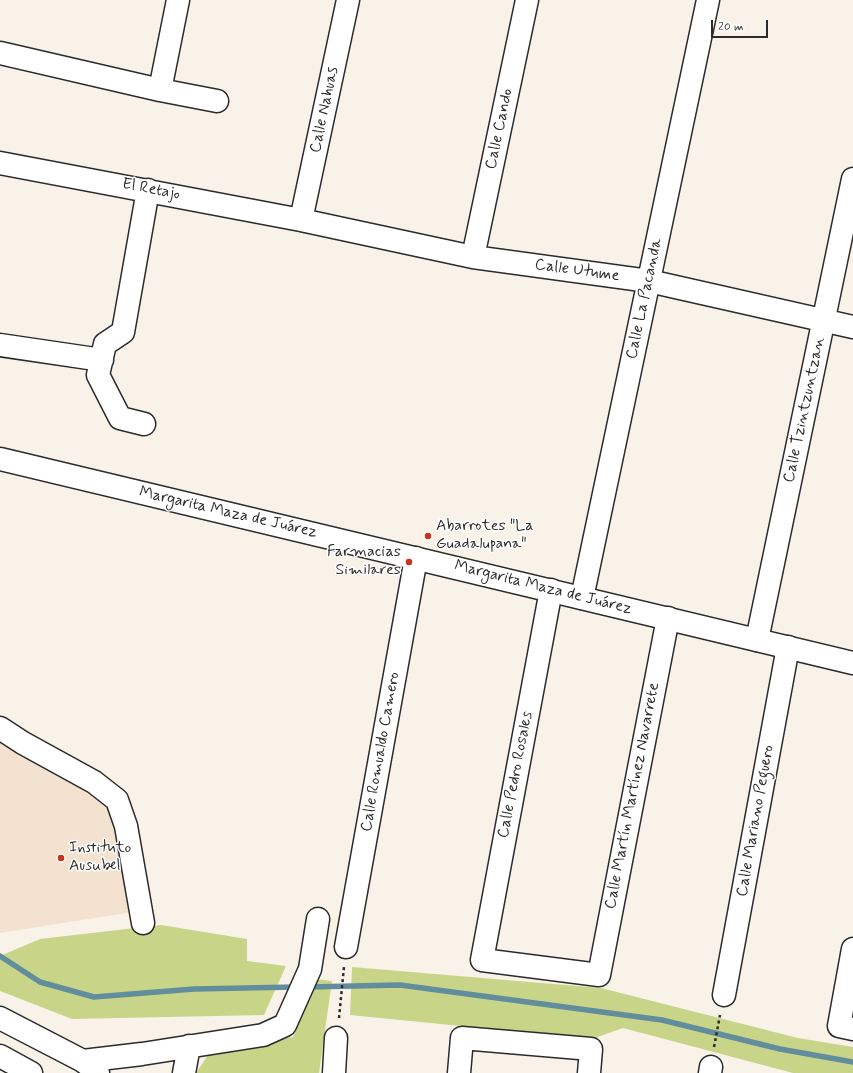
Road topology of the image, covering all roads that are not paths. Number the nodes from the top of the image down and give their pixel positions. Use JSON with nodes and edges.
{"nodes":[{"id":1,"x":178,"y":0,"type":"edge"},
{"id":2,"x":348,"y":0,"type":"edge"},
{"id":3,"x":527,"y":0,"type":"edge"},
{"id":4,"x":708,"y":0,"type":"edge"},
{"id":5,"x":0,"y":53,"type":"edge"},
{"id":6,"x":160,"y":90,"type":"junction"},
{"id":7,"x":217,"y":101,"type":"dead end"},
{"id":8,"x":0,"y":162,"type":"edge"},
{"id":9,"x":853,"y":179,"type":"edge"},
{"id":10,"x":148,"y":190,"type":"junction"},
{"id":11,"x":301,"y":220,"type":"junction"},
{"id":12,"x":473,"y":257,"type":"junction"},
{"id":13,"x":649,"y":281,"type":"junction"},
{"id":14,"x":824,"y":320,"type":"junction"},
{"id":15,"x":853,"y":327,"type":"edge"},
{"id":16,"x":0,"y":345,"type":"edge"},
{"id":17,"x":102,"y":360,"type":"junction"},
{"id":18,"x":144,"y":424,"type":"dead end"},
{"id":19,"x":0,"y":459,"type":"edge"},
{"id":20,"x":416,"y":558,"type":"junction"},
{"id":21,"x":550,"y":590,"type":"junction"},
{"id":22,"x":582,"y":598,"type":"junction"},
{"id":23,"x":668,"y":618,"type":"junction"},
{"id":24,"x":757,"y":640,"type":"junction"},
{"id":25,"x":788,"y":647,"type":"junction"},
{"id":26,"x":853,"y":663,"type":"edge"},
{"id":27,"x":0,"y":728,"type":"edge"},
{"id":28,"x":318,"y":919,"type":"dead end"},
{"id":29,"x":143,"y":923,"type":"dead end"},
{"id":30,"x":346,"y":947,"type":"road end"},
{"id":31,"x":853,"y":948,"type":"edge"},
{"id":32,"x":599,"y":974,"type":"joint"},
{"id":33,"x":724,"y":995,"type":"road end"},
{"id":34,"x":0,"y":1018,"type":"edge"},
{"id":35,"x":846,"y":1027,"type":"edge"},
{"id":36,"x":336,"y":1038,"type":"road end"},
{"id":37,"x":189,"y":1046,"type":"junction"},
{"id":38,"x":0,"y":1056,"type":"edge"},
{"id":39,"x":90,"y":1067,"type":"edge"},
{"id":40,"x":31,"y":1073,"type":"edge"},
{"id":41,"x":184,"y":1073,"type":"edge"},
{"id":42,"x":334,"y":1073,"type":"edge"},
{"id":43,"x":459,"y":1073,"type":"edge"},
{"id":44,"x":589,"y":1073,"type":"edge"}],
"edges":[{"from":1,"to":6,"type":"main road"},
{"from":2,"to":11,"type":"main road","name":"Calle Nahuas"},
{"from":3,"to":12,"type":"main road","name":"Calle Cando"},
{"from":4,"to":13,"type":"main road","name":"Calle La Pacanda"},
{"from":5,"to":6,"type":"main road"},
{"from":6,"to":7,"type":"main road"},
{"from":8,"to":10,"type":"main road","name":"El Retajo"},
{"from":9,"to":14,"type":"main road","name":"Calle Tzintzuntzan"},
{"from":10,"to":11,"type":"main road","name":"El Retajo"},
{"from":10,"to":17,"type":"main road"},
{"from":11,"to":12,"type":"main road","name":"Calle Utume"},
{"from":12,"to":13,"type":"main road","name":"Calle Utume"},
{"from":13,"to":14,"type":"main road","name":"Calle Utume"},
{"from":13,"to":22,"type":"main road","name":"Calle La Pacanda"},
{"from":14,"to":15,"type":"main road","name":"Calle Utume"},
{"from":14,"to":24,"type":"main road","name":"Calle Tzintzuntzan"},
{"from":16,"to":17,"type":"main road"},
{"from":17,"to":18,"type":"main road"},
{"from":19,"to":20,"type":"main road","name":"Margarita Maza de Juárez"},
{"from":20,"to":21,"type":"main road","name":"Margarita Maza de Juárez"},
{"from":20,"to":30,"type":"main road","name":"Calle Romualdo Camero"},
{"from":21,"to":22,"type":"main road","name":"Margarita Maza de Juárez"},
{"from":21,"to":32,"type":"main road","name":"Calle Pedro Rosales"},
{"from":22,"to":23,"type":"main road","name":"Margarita Maza de Juárez"},
{"from":23,"to":24,"type":"main road","name":"Margarita Maza de Juárez"},
{"from":23,"to":32,"type":"main road","name":"Calle Martín Martínez Navarrete"},
{"from":24,"to":25,"type":"main road","name":"Margarita Maza de Juárez"},
{"from":25,"to":26,"type":"main road","name":"Margarita Maza de Juárez"},
{"from":25,"to":33,"type":"main road","name":"Calle Mariano Peguero"},
{"from":27,"to":29,"type":"main road"},
{"from":28,"to":37,"type":"main road"},
{"from":31,"to":35,"type":"main road"},
{"from":34,"to":39,"type":"main road"},
{"from":36,"to":42,"type":"main road"},
{"from":37,"to":39,"type":"main road"},
{"from":37,"to":41,"type":"main road"},
{"from":38,"to":40,"type":"main road"},
{"from":43,"to":44,"type":"main road"}]}
